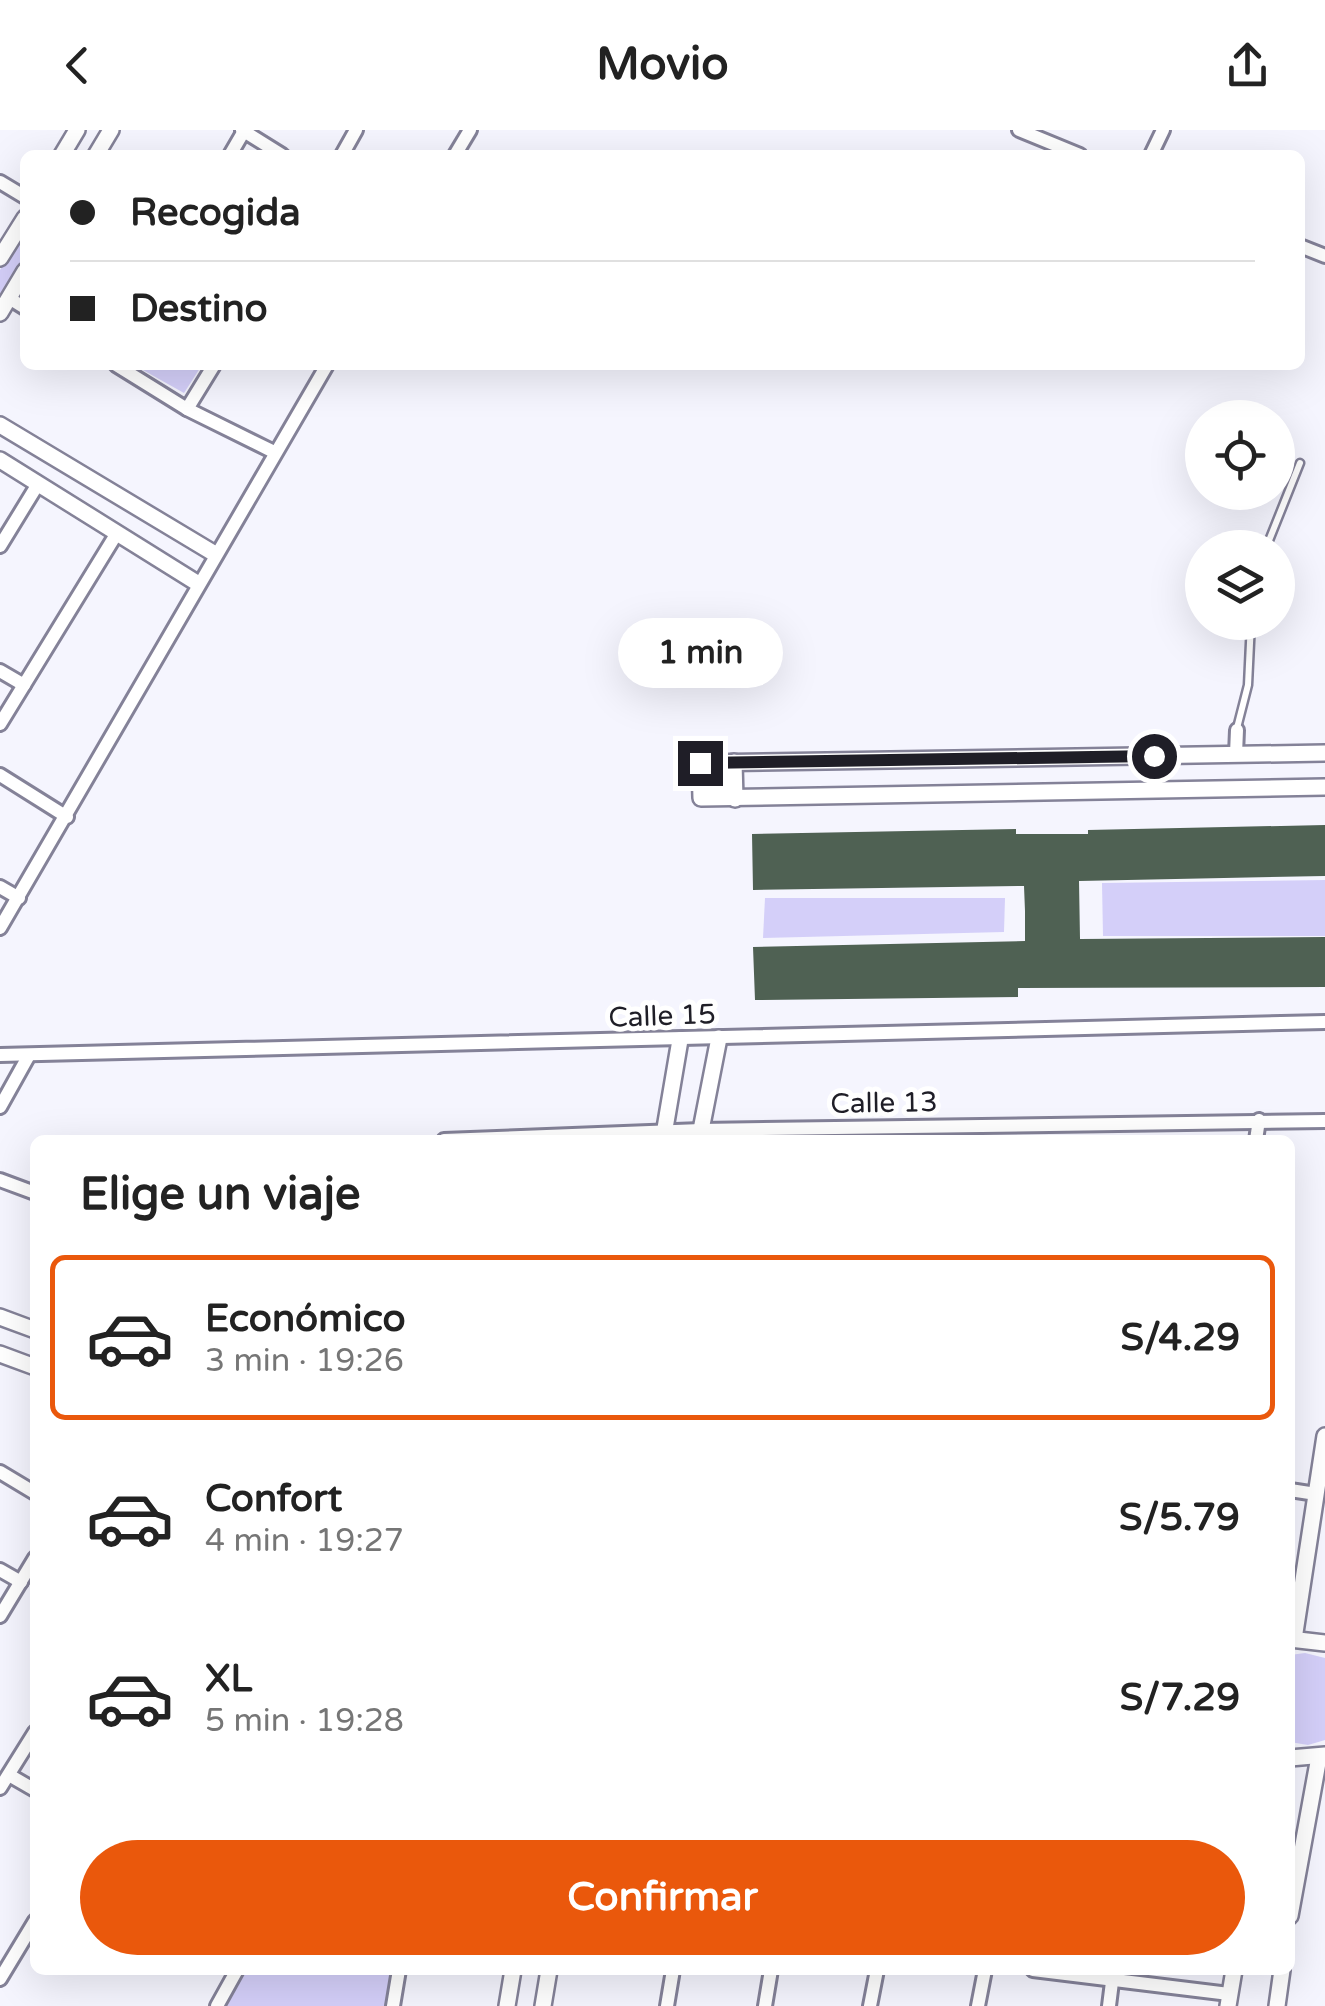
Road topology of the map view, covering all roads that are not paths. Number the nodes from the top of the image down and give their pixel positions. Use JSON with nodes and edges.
{"nodes":[{"id":1,"x":243,"y":130,"type":"edge"},
{"id":2,"x":1019,"y":130,"type":"edge"},
{"id":3,"x":274,"y":150,"type":"edge"},
{"id":4,"x":1068,"y":150,"type":"edge"},
{"id":5,"x":20,"y":226,"type":"edge"},
{"id":6,"x":0,"y":258,"type":"edge"},
{"id":7,"x":20,"y":279,"type":"edge"},
{"id":8,"x":9,"y":298,"type":"junction"},
{"id":9,"x":20,"y":305,"type":"edge"},
{"id":10,"x":0,"y":313,"type":"edge"},
{"id":11,"x":124,"y":370,"type":"edge"},
{"id":12,"x":211,"y":370,"type":"edge"},
{"id":13,"x":324,"y":370,"type":"edge"},
{"id":14,"x":187,"y":409,"type":"junction"},
{"id":15,"x":0,"y":425,"type":"edge"},
{"id":16,"x":274,"y":452,"type":"junction"},
{"id":17,"x":0,"y":460,"type":"edge"},
{"id":18,"x":1300,"y":463,"type":"dead end"},
{"id":19,"x":38,"y":484,"type":"junction"},
{"id":20,"x":1273,"y":530,"type":"edge"},
{"id":21,"x":117,"y":534,"type":"junction"},
{"id":22,"x":0,"y":546,"type":"edge"},
{"id":23,"x":215,"y":554,"type":"junction"},
{"id":24,"x":197,"y":584,"type":"junction"},
{"id":25,"x":1250,"y":640,"type":"edge"},
{"id":26,"x":0,"y":672,"type":"edge"},
{"id":27,"x":24,"y":685,"type":"junction"},
{"id":28,"x":0,"y":724,"type":"edge"},
{"id":29,"x":1237,"y":730,"type":"joint"},
{"id":30,"x":1325,"y":753,"type":"edge"},
{"id":31,"x":1236,"y":754,"type":"junction"},
{"id":32,"x":734,"y":762,"type":"junction"},
{"id":33,"x":0,"y":775,"type":"edge"},
{"id":34,"x":1325,"y":787,"type":"edge"},
{"id":35,"x":735,"y":799,"type":"junction"},
{"id":36,"x":67,"y":817,"type":"junction"},
{"id":37,"x":0,"y":887,"type":"edge"},
{"id":38,"x":19,"y":898,"type":"junction"},
{"id":39,"x":0,"y":928,"type":"edge"},
{"id":40,"x":1325,"y":1022,"type":"edge"},
{"id":41,"x":719,"y":1038,"type":"junction"},
{"id":42,"x":680,"y":1040,"type":"junction"},
{"id":43,"x":0,"y":1055,"type":"edge"},
{"id":44,"x":29,"y":1055,"type":"junction"},
{"id":45,"x":0,"y":1107,"type":"edge"},
{"id":46,"x":1259,"y":1120,"type":"junction"},
{"id":47,"x":1325,"y":1120,"type":"edge"},
{"id":48,"x":1064,"y":1124,"type":"junction"},
{"id":49,"x":1150,"y":1124,"type":"junction"},
{"id":50,"x":816,"y":1134,"type":"edge"},
{"id":51,"x":664,"y":1135,"type":"edge"},
{"id":52,"x":700,"y":1135,"type":"edge"},
{"id":53,"x":1062,"y":1135,"type":"edge"},
{"id":54,"x":1147,"y":1135,"type":"edge"},
{"id":55,"x":1257,"y":1135,"type":"edge"},
{"id":56,"x":0,"y":1180,"type":"edge"},
{"id":57,"x":30,"y":1191,"type":"edge"},
{"id":58,"x":0,"y":1317,"type":"edge"},
{"id":59,"x":30,"y":1328,"type":"edge"},
{"id":60,"x":0,"y":1354,"type":"edge"},
{"id":61,"x":30,"y":1364,"type":"edge"},
{"id":62,"x":1325,"y":1436,"type":"edge"},
{"id":63,"x":0,"y":1472,"type":"edge"},
{"id":64,"x":30,"y":1490,"type":"edge"},
{"id":65,"x":1295,"y":1491,"type":"edge"},
{"id":66,"x":1316,"y":1494,"type":"junction"},
{"id":67,"x":30,"y":1566,"type":"edge"},
{"id":68,"x":0,"y":1570,"type":"edge"},
{"id":69,"x":20,"y":1582,"type":"junction"},
{"id":70,"x":0,"y":1616,"type":"edge"},
{"id":71,"x":1295,"y":1621,"type":"edge"},
{"id":72,"x":1295,"y":1639,"type":"edge"},
{"id":73,"x":1325,"y":1642,"type":"edge"},
{"id":74,"x":30,"y":1740,"type":"edge"},
{"id":75,"x":1322,"y":1756,"type":"edge"},
{"id":76,"x":1295,"y":1758,"type":"edge"},
{"id":77,"x":8,"y":1774,"type":"junction"},
{"id":78,"x":30,"y":1787,"type":"edge"},
{"id":79,"x":0,"y":1788,"type":"edge"},
{"id":80,"x":1295,"y":1891,"type":"edge"},
{"id":81,"x":30,"y":1929,"type":"edge"},
{"id":82,"x":234,"y":1975,"type":"edge"},
{"id":83,"x":398,"y":1975,"type":"edge"},
{"id":84,"x":512,"y":1975,"type":"edge"},
{"id":85,"x":549,"y":1975,"type":"edge"},
{"id":86,"x":672,"y":1975,"type":"edge"},
{"id":87,"x":770,"y":1975,"type":"edge"},
{"id":88,"x":876,"y":1975,"type":"edge"},
{"id":89,"x":983,"y":1975,"type":"edge"},
{"id":90,"x":1066,"y":1975,"type":"edge"},
{"id":91,"x":1233,"y":1975,"type":"edge"},
{"id":92,"x":1281,"y":1975,"type":"edge"},
{"id":93,"x":0,"y":1980,"type":"edge"},
{"id":94,"x":1112,"y":1982,"type":"junction"},
{"id":95,"x":1229,"y":2000,"type":"edge"},
{"id":96,"x":217,"y":2006,"type":"edge"},
{"id":97,"x":393,"y":2006,"type":"edge"},
{"id":98,"x":507,"y":2006,"type":"edge"},
{"id":99,"x":543,"y":2006,"type":"edge"},
{"id":100,"x":666,"y":2006,"type":"edge"},
{"id":101,"x":765,"y":2006,"type":"edge"},
{"id":102,"x":870,"y":2006,"type":"edge"},
{"id":103,"x":978,"y":2006,"type":"edge"},
{"id":104,"x":1109,"y":2006,"type":"edge"},
{"id":105,"x":1277,"y":2006,"type":"edge"}],
"edges":[{"from":1,"to":3,"type":"street"},
{"from":2,"to":4,"type":"street"},
{"from":5,"to":6,"type":"street"},
{"from":7,"to":8,"type":"street"},
{"from":8,"to":9,"type":"street"},
{"from":8,"to":10,"type":"street"},
{"from":11,"to":14,"type":"street"},
{"from":12,"to":14,"type":"street"},
{"from":13,"to":16,"type":"street"},
{"from":14,"to":16,"type":"street"},
{"from":15,"to":23,"type":"street"},
{"from":16,"to":23,"type":"street"},
{"from":17,"to":19,"type":"street"},
{"from":18,"to":20,"type":"lane"},
{"from":19,"to":21,"type":"street"},
{"from":19,"to":22,"type":"street"},
{"from":21,"to":24,"type":"street"},
{"from":21,"to":27,"type":"street"},
{"from":23,"to":24,"type":"street"},
{"from":24,"to":36,"type":"street"},
{"from":25,"to":29,"type":"lane"},
{"from":26,"to":27,"type":"street"},
{"from":27,"to":28,"type":"street"},
{"from":29,"to":31,"type":"street"},
{"from":30,"to":31,"type":"street"},
{"from":31,"to":32,"type":"street"},
{"from":32,"to":35,"type":"street"},
{"from":32,"to":35,"type":"street"},
{"from":33,"to":36,"type":"street"},
{"from":34,"to":35,"type":"street"},
{"from":36,"to":38,"type":"street"},
{"from":37,"to":38,"type":"street"},
{"from":38,"to":39,"type":"street"},
{"from":40,"to":41,"type":"street","name":"Calle 15"},
{"from":41,"to":42,"type":"street","name":"Calle 15"},
{"from":41,"to":52,"type":"street"},
{"from":42,"to":44,"type":"street","name":"Calle 15"},
{"from":42,"to":51,"type":"street"},
{"from":43,"to":44,"type":"street","name":"Calle 15"},
{"from":44,"to":45,"type":"street"},
{"from":46,"to":47,"type":"street","name":"Calle 13"},
{"from":46,"to":49,"type":"street","name":"Calle 13"},
{"from":46,"to":55,"type":"street"},
{"from":48,"to":49,"type":"street","name":"Calle 13"},
{"from":48,"to":50,"type":"street","name":"Calle 13"},
{"from":48,"to":53,"type":"street"},
{"from":49,"to":54,"type":"street"},
{"from":50,"to":52,"type":"street","name":"Calle 13"},
{"from":56,"to":57,"type":"street"},
{"from":58,"to":59,"type":"street"},
{"from":60,"to":61,"type":"street"},
{"from":62,"to":66,"type":"street"},
{"from":63,"to":64,"type":"street"},
{"from":65,"to":66,"type":"street"},
{"from":66,"to":71,"type":"street"},
{"from":67,"to":69,"type":"street"},
{"from":68,"to":69,"type":"street"},
{"from":69,"to":70,"type":"street"},
{"from":72,"to":73,"type":"street"},
{"from":74,"to":77,"type":"street"},
{"from":75,"to":76,"type":"street"},
{"from":75,"to":80,"type":"street"},
{"from":77,"to":78,"type":"street"},
{"from":77,"to":79,"type":"street"},
{"from":81,"to":93,"type":"street"},
{"from":82,"to":96,"type":"street"},
{"from":83,"to":97,"type":"street"},
{"from":84,"to":98,"type":"street"},
{"from":85,"to":99,"type":"street"},
{"from":86,"to":100,"type":"street"},
{"from":87,"to":101,"type":"street"},
{"from":88,"to":102,"type":"street"},
{"from":89,"to":103,"type":"street"},
{"from":90,"to":94,"type":"street"},
{"from":91,"to":95,"type":"street"},
{"from":92,"to":105,"type":"street"},
{"from":94,"to":95,"type":"street"},
{"from":94,"to":104,"type":"street"}]}
